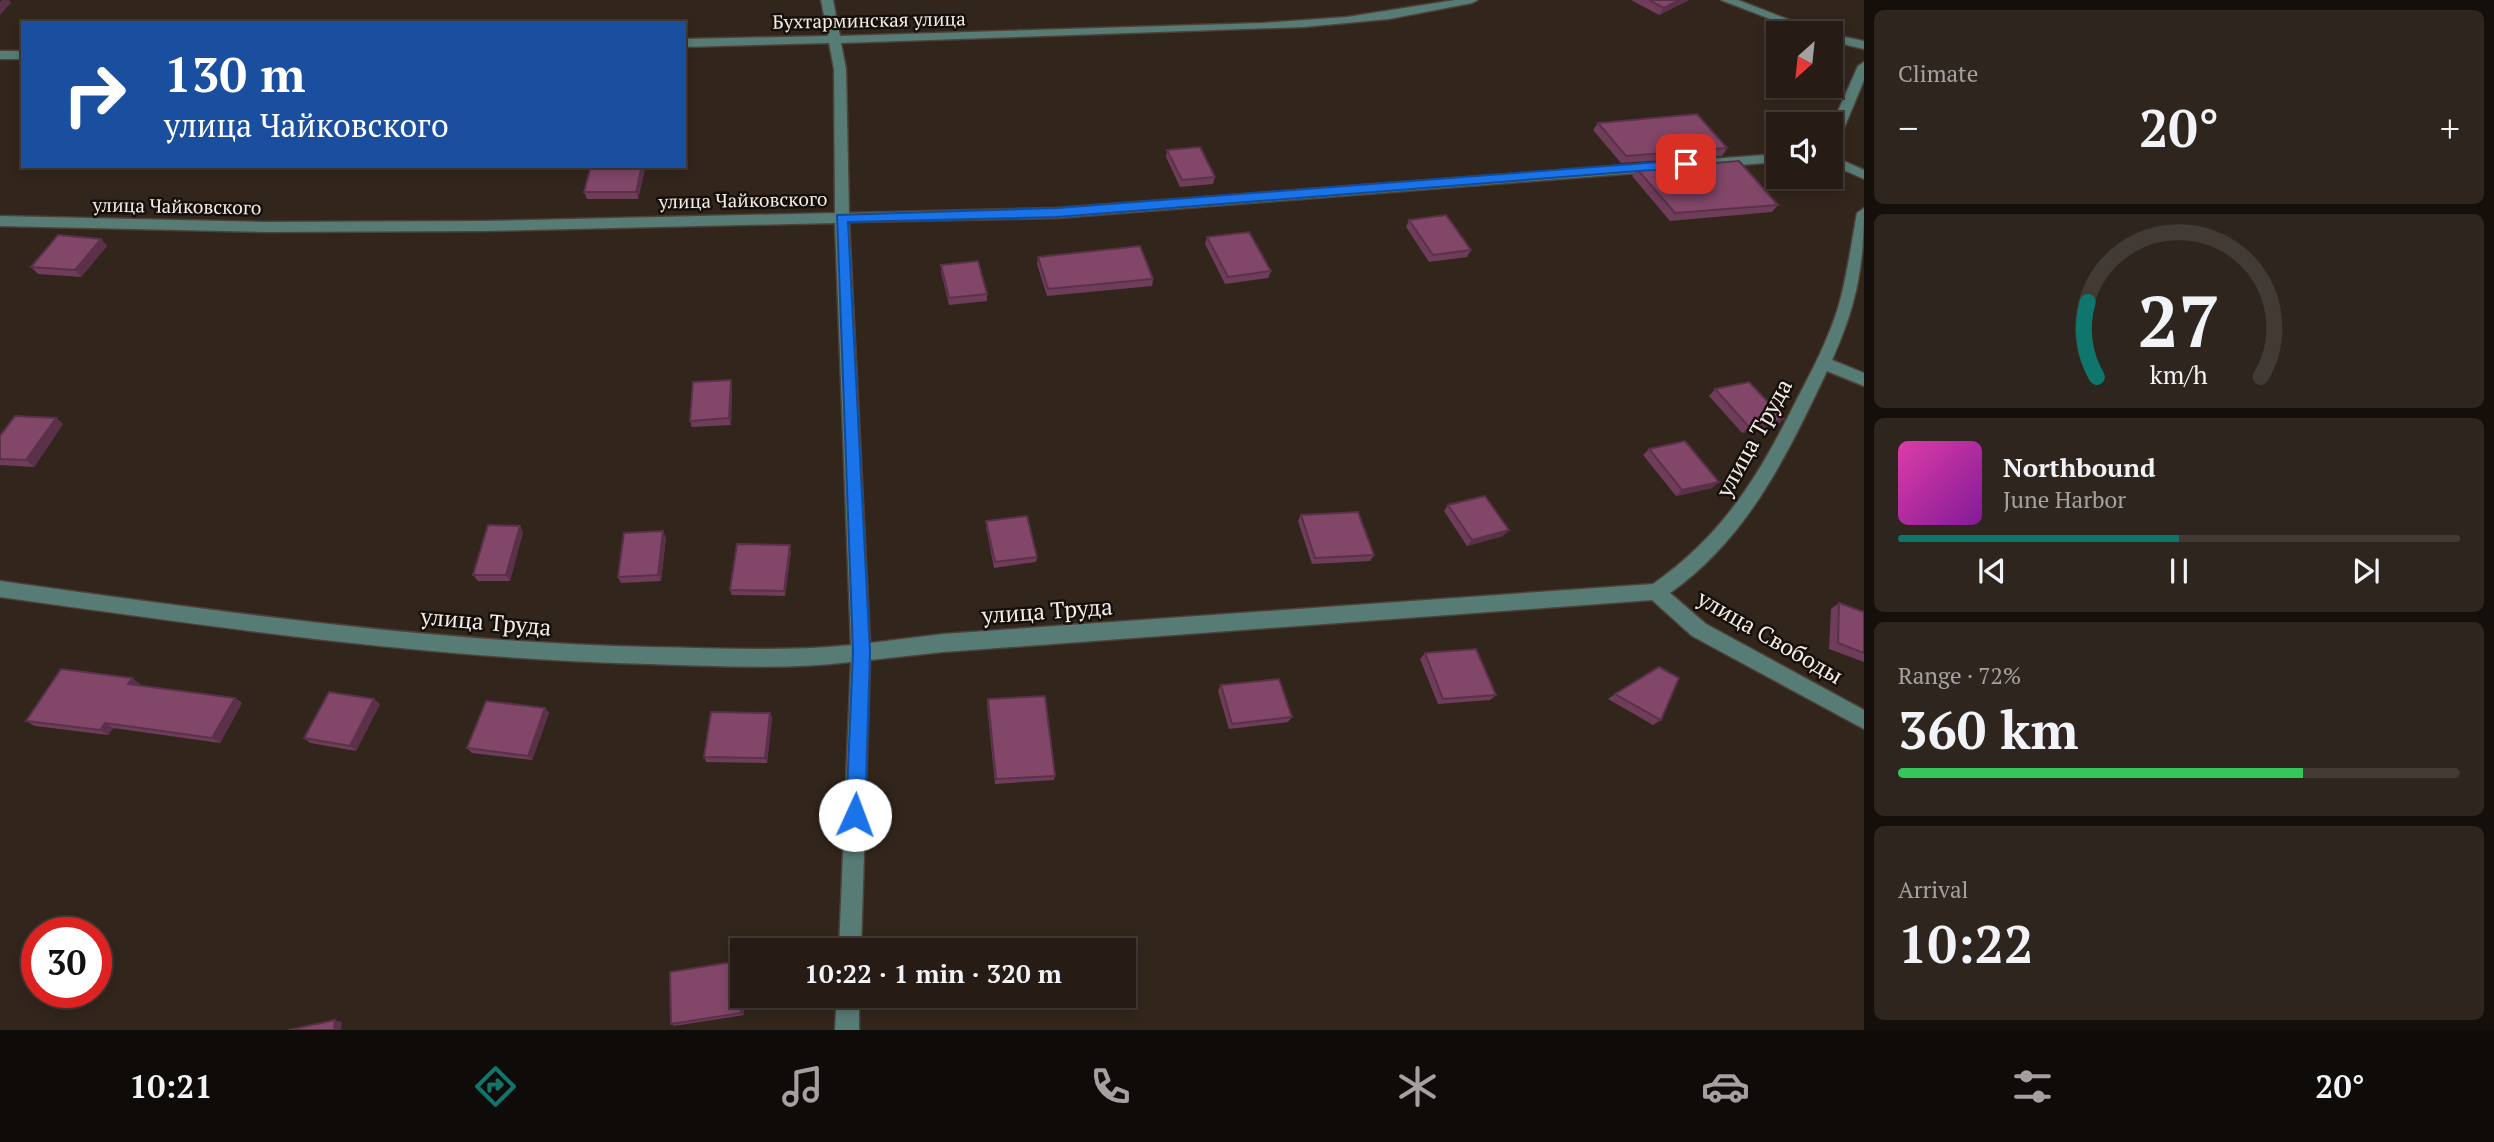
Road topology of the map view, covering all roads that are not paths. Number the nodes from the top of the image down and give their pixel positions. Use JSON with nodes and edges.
{"nodes":[{"id":1,"x":827,"y":0,"type":"edge"},
{"id":2,"x":1472,"y":0,"type":"edge"},
{"id":3,"x":1727,"y":0,"type":"edge"},
{"id":4,"x":1784,"y":21,"type":"edge"},
{"id":5,"x":1843,"y":40,"type":"edge"},
{"id":6,"x":833,"y":42,"type":"junction"},
{"id":7,"x":686,"y":43,"type":"edge"},
{"id":8,"x":1864,"y":44,"type":"edge"},
{"id":9,"x":0,"y":55,"type":"edge"},
{"id":10,"x":21,"y":55,"type":"edge"},
{"id":11,"x":1864,"y":66,"type":"edge"},
{"id":12,"x":1843,"y":115,"type":"edge"},
{"id":13,"x":1766,"y":159,"type":"edge"},
{"id":14,"x":1843,"y":165,"type":"edge"},
{"id":15,"x":1864,"y":175,"type":"edge"},
{"id":16,"x":1864,"y":212,"type":"edge"},
{"id":17,"x":842,"y":218,"type":"junction"},
{"id":18,"x":0,"y":221,"type":"edge"},
{"id":19,"x":1823,"y":363,"type":"junction"},
{"id":20,"x":1864,"y":380,"type":"edge"},
{"id":21,"x":0,"y":589,"type":"edge"},
{"id":22,"x":1656,"y":592,"type":"junction"},
{"id":23,"x":862,"y":652,"type":"junction"},
{"id":24,"x":1864,"y":720,"type":"edge"},
{"id":25,"x":850,"y":938,"type":"edge"},
{"id":26,"x":848,"y":1008,"type":"edge"},
{"id":27,"x":847,"y":1030,"type":"edge"}],
"edges":[{"from":1,"to":6,"type":"street"},
{"from":2,"to":6,"type":"street","name":"Бухтарминская улица"},
{"from":3,"to":4,"type":"street"},
{"from":5,"to":8,"type":"street"},
{"from":6,"to":7,"type":"street","name":"Бухтарминская улица"},
{"from":6,"to":17,"type":"street"},
{"from":9,"to":10,"type":"street"},
{"from":11,"to":12,"type":"street"},
{"from":13,"to":17,"type":"street","name":"улица Чайковского"},
{"from":14,"to":15,"type":"street"},
{"from":16,"to":19,"type":"street","name":"улица Труда"},
{"from":17,"to":18,"type":"street","name":"улица Чайковского"},
{"from":17,"to":23,"type":"street"},
{"from":19,"to":20,"type":"street"},
{"from":19,"to":22,"type":"street","name":"улица Труда"},
{"from":21,"to":23,"type":"street","name":"улица Труда"},
{"from":22,"to":23,"type":"street","name":"улица Труда"},
{"from":22,"to":24,"type":"street","name":"улица Свободы"},
{"from":23,"to":25,"type":"street"},
{"from":26,"to":27,"type":"street"}]}
